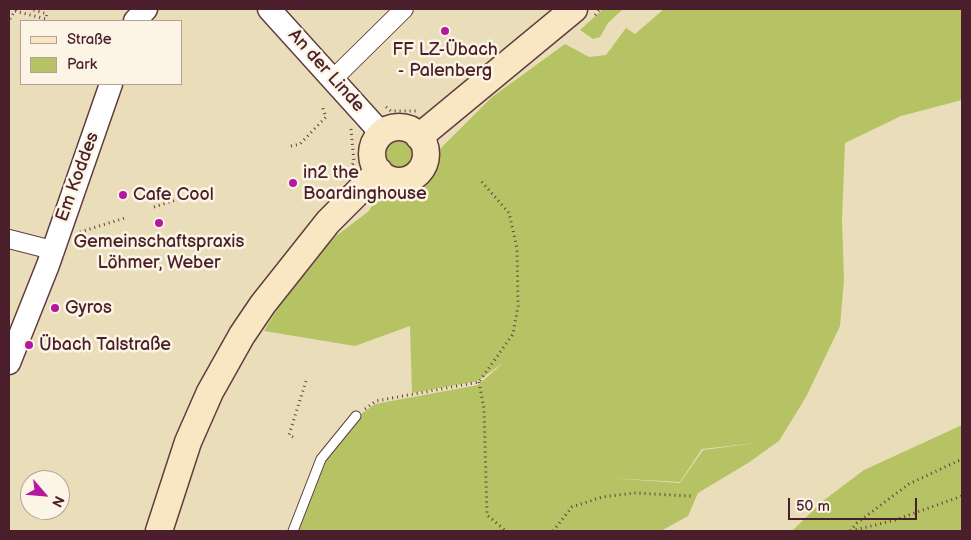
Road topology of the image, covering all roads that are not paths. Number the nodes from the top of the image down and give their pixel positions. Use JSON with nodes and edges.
{"nodes":[{"id":1,"x":146,"y":9,"type":"edge"},
{"id":2,"x":269,"y":9,"type":"edge"},
{"id":3,"x":404,"y":9,"type":"edge"},
{"id":4,"x":574,"y":9,"type":"edge"},
{"id":5,"x":136,"y":20,"type":"edge"},
{"id":6,"x":333,"y":79,"type":"junction"},
{"id":7,"x":108,"y":94,"type":"edge"},
{"id":8,"x":373,"y":124,"type":"junction"},
{"id":9,"x":419,"y":137,"type":"junction"},
{"id":10,"x":379,"y":171,"type":"junction"},
{"id":11,"x":9,"y":239,"type":"edge"},
{"id":12,"x":52,"y":250,"type":"junction"},
{"id":13,"x":9,"y":363,"type":"edge"},
{"id":14,"x":356,"y":416,"type":"road end"},
{"id":15,"x":159,"y":531,"type":"edge"},
{"id":16,"x":293,"y":531,"type":"edge"}],
"edges":[{"from":1,"to":5,"type":"street"},
{"from":2,"to":6,"type":"street","name":"An der Linde"},
{"from":3,"to":6,"type":"street"},
{"from":4,"to":9,"type":"main road"},
{"from":6,"to":8,"type":"street","name":"An der Linde"},
{"from":7,"to":12,"type":"street","name":"Em Koddes"},
{"from":8,"to":9,"type":"main road"},
{"from":8,"to":10,"type":"main road"},
{"from":9,"to":10,"type":"main road"},
{"from":10,"to":15,"type":"main road"},
{"from":11,"to":12,"type":"street"},
{"from":12,"to":13,"type":"street","name":"Em Koddes"},
{"from":14,"to":16,"type":"lane"}]}
